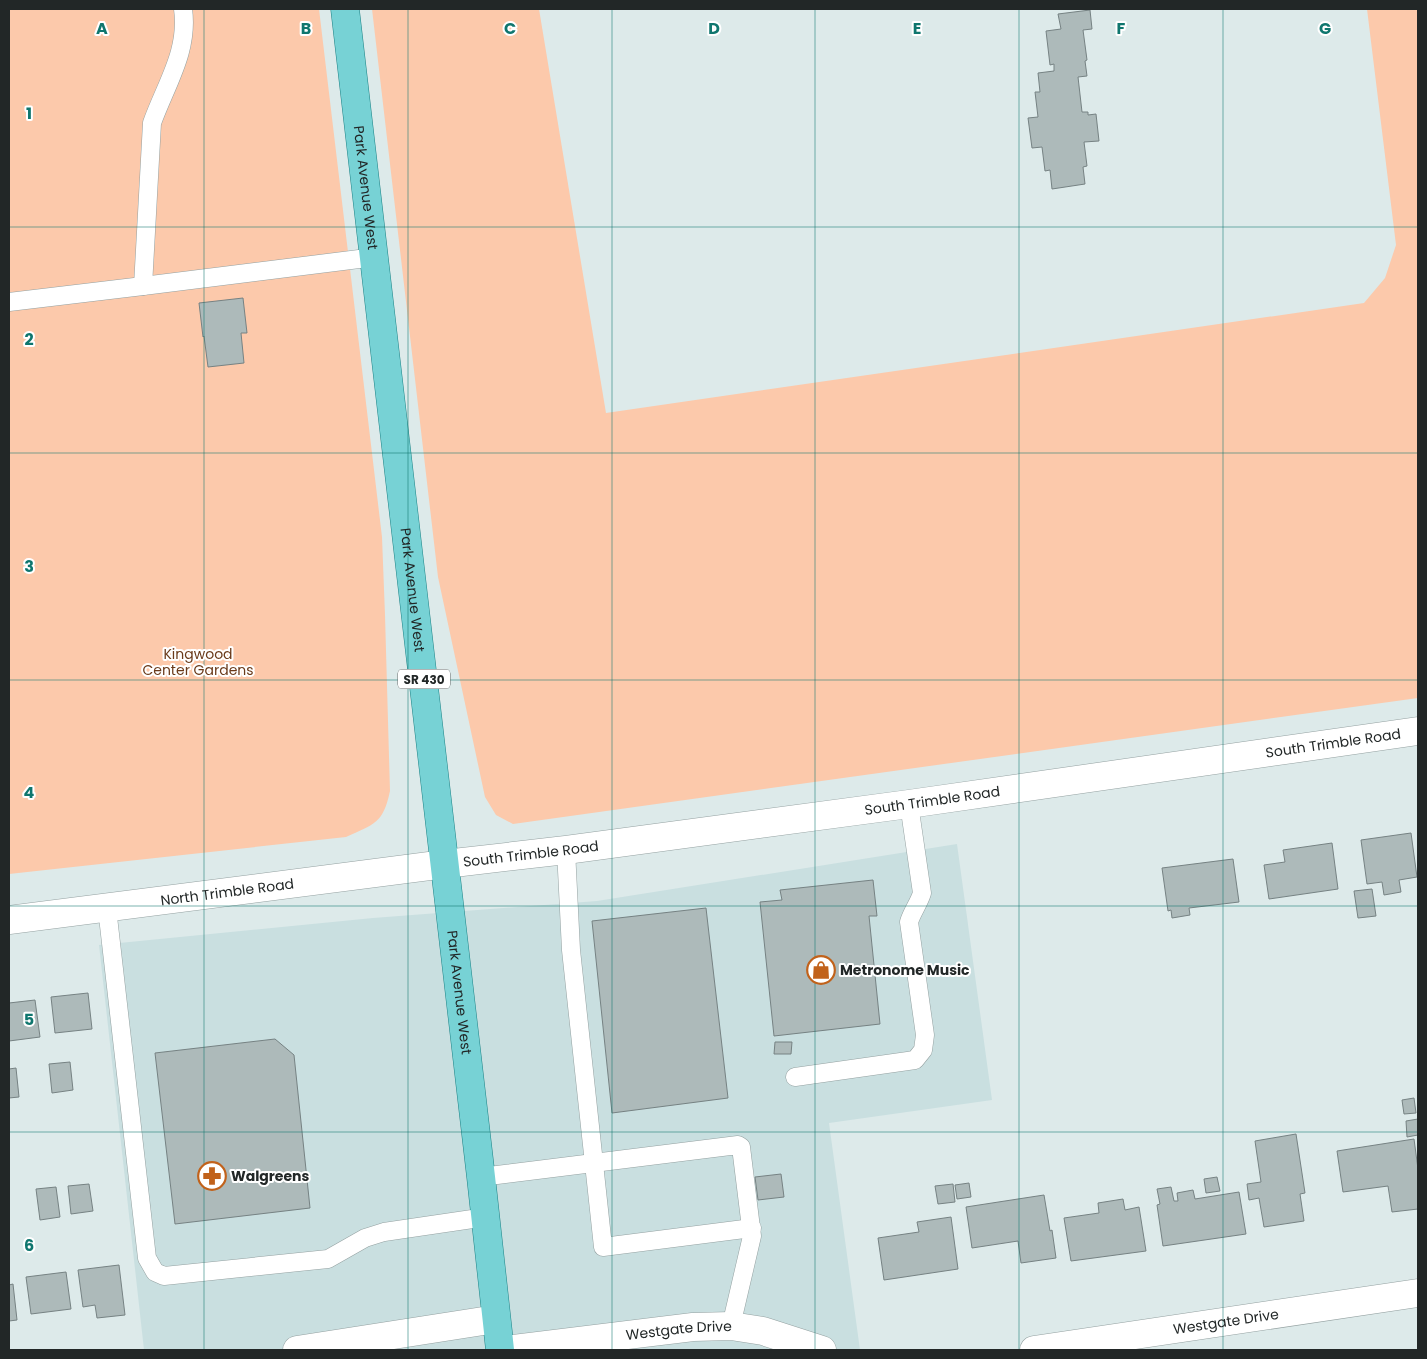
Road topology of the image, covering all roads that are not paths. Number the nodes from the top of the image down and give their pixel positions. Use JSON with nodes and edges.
{"nodes":[{"id":1,"x":183,"y":9,"type":"edge"},
{"id":2,"x":346,"y":9,"type":"edge"},
{"id":3,"x":375,"y":257,"type":"junction"},
{"id":4,"x":144,"y":286,"type":"junction"},
{"id":5,"x":9,"y":302,"type":"edge"},
{"id":6,"x":1418,"y":731,"type":"edge"},
{"id":7,"x":909,"y":804,"type":"junction"},
{"id":8,"x":566,"y":850,"type":"junction"},
{"id":9,"x":445,"y":864,"type":"junction"},
{"id":10,"x":107,"y":908,"type":"junction"},
{"id":11,"x":9,"y":920,"type":"edge"},
{"id":12,"x":795,"y":1077,"type":"dead end"},
{"id":13,"x":594,"y":1162,"type":"junction"},
{"id":14,"x":481,"y":1177,"type":"junction"},
{"id":15,"x":486,"y":1217,"type":"junction"},
{"id":16,"x":752,"y":1228,"type":"junction"},
{"id":17,"x":1418,"y":1293,"type":"edge"},
{"id":18,"x":496,"y":1319,"type":"junction"},
{"id":19,"x":731,"y":1326,"type":"junction"},
{"id":20,"x":297,"y":1350,"type":"edge"},
{"id":21,"x":500,"y":1350,"type":"edge"},
{"id":22,"x":504,"y":1350,"type":"edge"},
{"id":23,"x":822,"y":1350,"type":"edge"},
{"id":24,"x":1034,"y":1350,"type":"edge"}],
"edges":[{"from":1,"to":4,"type":"lane"},
{"from":2,"to":3,"type":"main road","name":"Park Avenue West","number":"SR 430"},
{"from":3,"to":4,"type":"lane"},
{"from":3,"to":9,"type":"main road","name":"Park Avenue West","number":"SR 430"},
{"from":4,"to":5,"type":"lane"},
{"from":6,"to":7,"type":"main road","name":"South Trimble Road"},
{"from":7,"to":8,"type":"main road","name":"South Trimble Road"},
{"from":7,"to":12,"type":"lane"},
{"from":8,"to":9,"type":"main road","name":"South Trimble Road"},
{"from":8,"to":13,"type":"lane"},
{"from":9,"to":10,"type":"main road","name":"North Trimble Road"},
{"from":9,"to":14,"type":"main road","name":"Park Avenue West","number":"SR 430"},
{"from":10,"to":11,"type":"main road","name":"North Trimble Road"},
{"from":10,"to":15,"type":"lane"},
{"from":13,"to":14,"type":"lane"},
{"from":13,"to":16,"type":"lane"},
{"from":13,"to":16,"type":"lane"},
{"from":14,"to":15,"type":"main road","name":"Park Avenue West","number":"SR 430"},
{"from":15,"to":18,"type":"main road","name":"Park Avenue West","number":"SR 430"},
{"from":16,"to":19,"type":"lane"},
{"from":17,"to":24,"type":"main road","name":"Westgate Drive"},
{"from":18,"to":20,"type":"main road"},
{"from":18,"to":21,"type":"main road","name":"Park Avenue West","number":"SR 430"},
{"from":19,"to":22,"type":"main road","name":"Westgate Drive"},
{"from":19,"to":23,"type":"main road","name":"Westgate Drive"}]}
